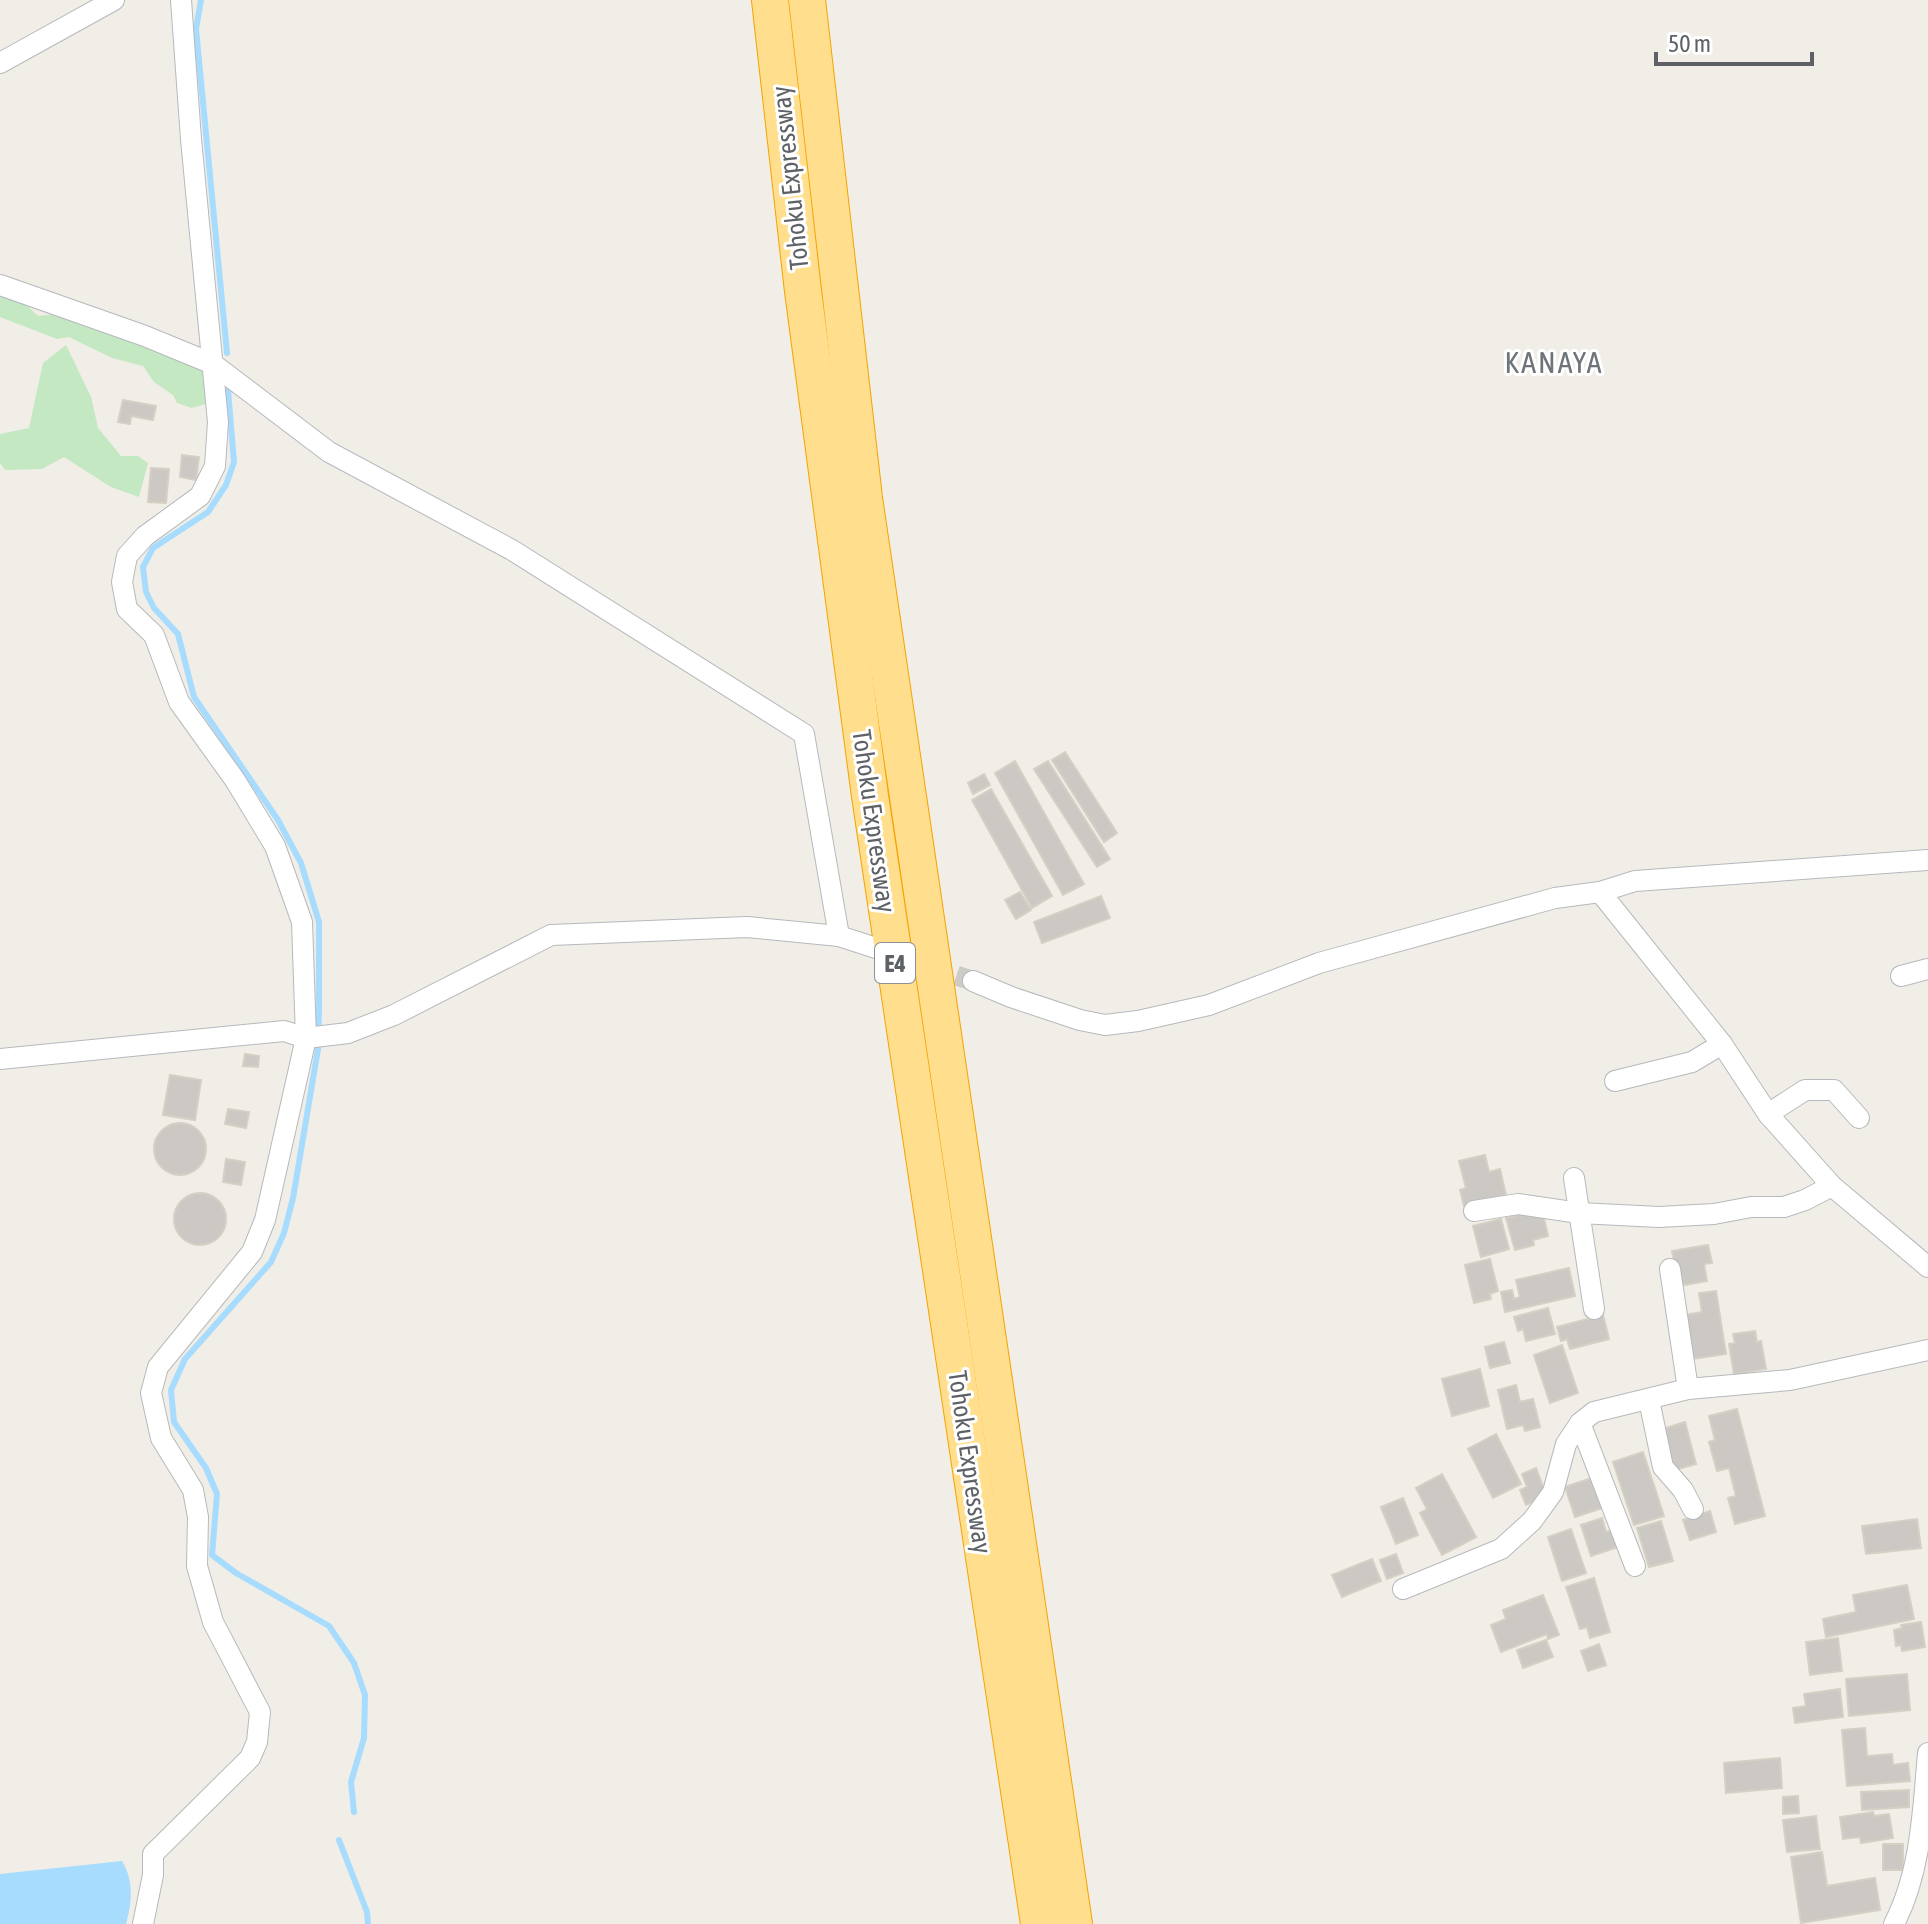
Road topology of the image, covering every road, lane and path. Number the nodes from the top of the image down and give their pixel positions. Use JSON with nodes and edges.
{"nodes":[{"id":1,"x":114,"y":0,"type":"edge"},
{"id":2,"x":181,"y":0,"type":"edge"},
{"id":3,"x":770,"y":0,"type":"edge"},
{"id":4,"x":807,"y":0,"type":"edge"},
{"id":5,"x":0,"y":63,"type":"edge"},
{"id":6,"x":0,"y":285,"type":"edge"},
{"id":7,"x":213,"y":364,"type":"junction"},
{"id":8,"x":1928,"y":860,"type":"edge"},
{"id":9,"x":1600,"y":892,"type":"junction"},
{"id":10,"x":839,"y":936,"type":"junction"},
{"id":11,"x":876,"y":948,"type":"dead end"},
{"id":12,"x":1928,"y":969,"type":"edge"},
{"id":13,"x":1901,"y":976,"type":"dead end"},
{"id":14,"x":973,"y":981,"type":"tunnel mouth"},
{"id":15,"x":314,"y":1037,"type":"junction"},
{"id":16,"x":1722,"y":1044,"type":"junction"},
{"id":17,"x":0,"y":1059,"type":"edge"},
{"id":18,"x":1615,"y":1081,"type":"dead end"},
{"id":19,"x":1768,"y":1114,"type":"junction"},
{"id":20,"x":1859,"y":1118,"type":"dead end"},
{"id":21,"x":1574,"y":1178,"type":"dead end"},
{"id":22,"x":1832,"y":1186,"type":"junction"},
{"id":23,"x":1474,"y":1211,"type":"dead end"},
{"id":24,"x":1579,"y":1213,"type":"junction"},
{"id":25,"x":1928,"y":1267,"type":"edge"},
{"id":26,"x":1670,"y":1269,"type":"dead end"},
{"id":27,"x":1594,"y":1309,"type":"dead end"},
{"id":28,"x":1928,"y":1350,"type":"edge"},
{"id":29,"x":1688,"y":1389,"type":"junction"},
{"id":30,"x":1649,"y":1400,"type":"junction"},
{"id":31,"x":1580,"y":1423,"type":"junction"},
{"id":32,"x":1693,"y":1509,"type":"dead end"},
{"id":33,"x":1635,"y":1566,"type":"dead end"},
{"id":34,"x":1403,"y":1589,"type":"dead end"},
{"id":35,"x":1928,"y":1753,"type":"edge"},
{"id":36,"x":143,"y":1924,"type":"edge"},
{"id":37,"x":1039,"y":1924,"type":"edge"},
{"id":38,"x":1074,"y":1924,"type":"edge"},
{"id":39,"x":1894,"y":1924,"type":"edge"}],
"edges":[{"from":1,"to":5,"type":"street"},
{"from":2,"to":7,"type":"street"},
{"from":3,"to":37,"type":"highway","name":"Tohoku Expressway","number":"E4"},
{"from":4,"to":38,"type":"highway","name":"Tohoku Expressway","number":"E4"},
{"from":6,"to":7,"type":"street"},
{"from":7,"to":10,"type":"street"},
{"from":7,"to":15,"type":"street"},
{"from":8,"to":9,"type":"street"},
{"from":9,"to":14,"type":"street"},
{"from":9,"to":16,"type":"street"},
{"from":10,"to":11,"type":"street"},
{"from":10,"to":15,"type":"street"},
{"from":12,"to":13,"type":"street"},
{"from":15,"to":17,"type":"street"},
{"from":15,"to":36,"type":"street"},
{"from":16,"to":18,"type":"street"},
{"from":16,"to":19,"type":"street"},
{"from":19,"to":20,"type":"street"},
{"from":19,"to":22,"type":"street"},
{"from":21,"to":24,"type":"street"},
{"from":22,"to":24,"type":"street"},
{"from":22,"to":25,"type":"street"},
{"from":23,"to":24,"type":"street"},
{"from":24,"to":27,"type":"street"},
{"from":26,"to":29,"type":"street"},
{"from":28,"to":29,"type":"street"},
{"from":29,"to":30,"type":"street"},
{"from":30,"to":31,"type":"street"},
{"from":30,"to":32,"type":"street"},
{"from":31,"to":33,"type":"street"},
{"from":31,"to":34,"type":"street"},
{"from":35,"to":39,"type":"street"}]}
